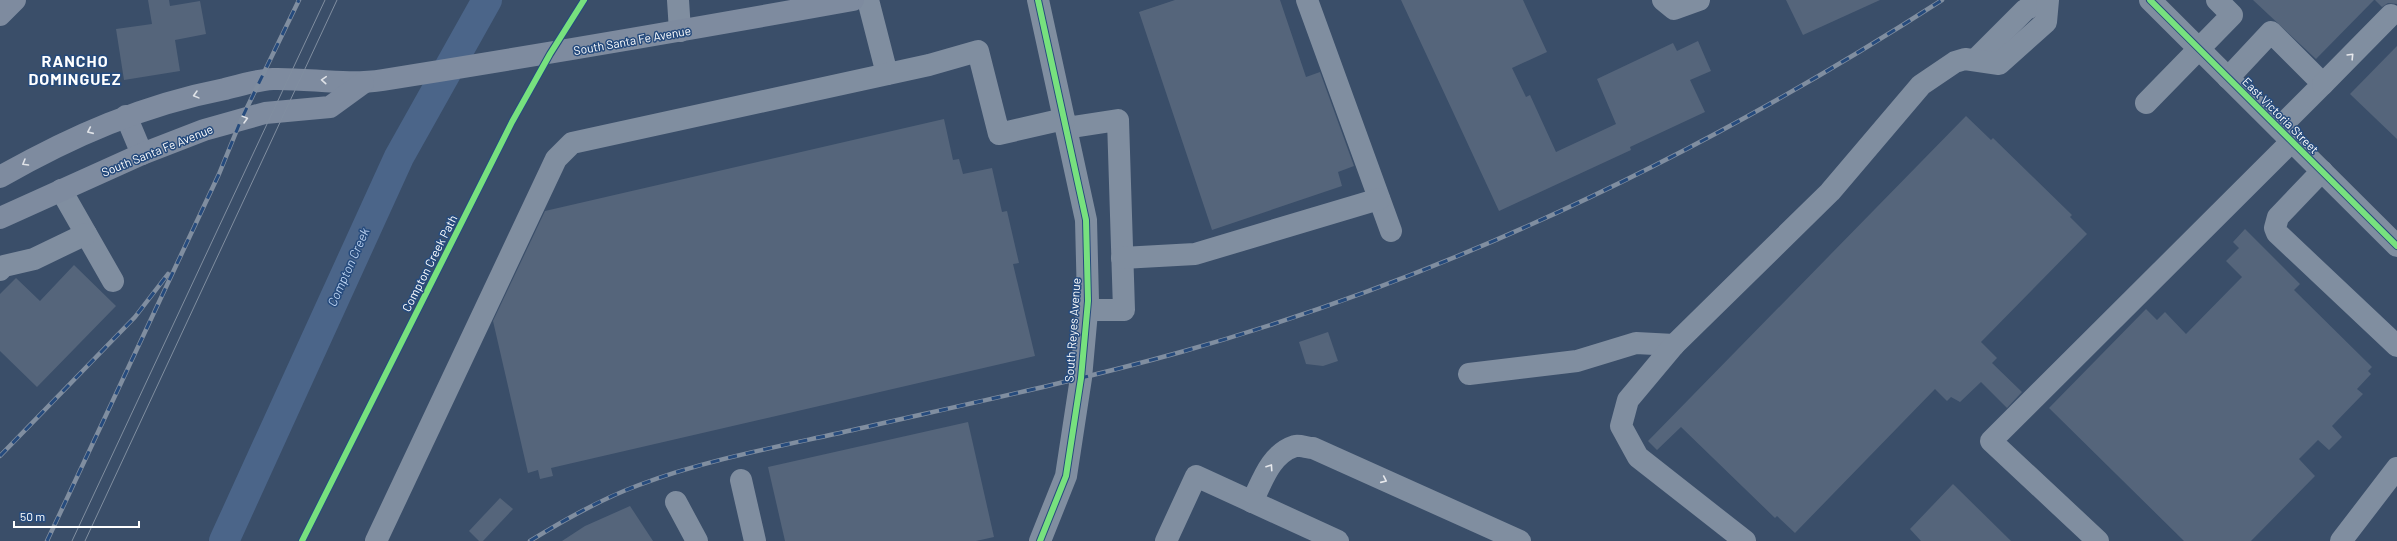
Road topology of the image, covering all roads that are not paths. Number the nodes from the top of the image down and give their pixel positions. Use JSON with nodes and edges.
{"nodes":[{"id":1,"x":15,"y":0,"type":"edge"},
{"id":2,"x":678,"y":0,"type":"edge"},
{"id":3,"x":853,"y":0,"type":"edge"},
{"id":4,"x":868,"y":0,"type":"edge"},
{"id":5,"x":1038,"y":0,"type":"edge"},
{"id":6,"x":1307,"y":0,"type":"edge"},
{"id":7,"x":1699,"y":0,"type":"edge"},
{"id":8,"x":2043,"y":0,"type":"edge"},
{"id":9,"x":2048,"y":0,"type":"edge"},
{"id":10,"x":2150,"y":0,"type":"edge"},
{"id":11,"x":2217,"y":0,"type":"edge"},
{"id":12,"x":1669,"y":4,"type":"edge"},
{"id":13,"x":0,"y":15,"type":"edge"},
{"id":14,"x":2391,"y":15,"type":"dead end"},
{"id":15,"x":680,"y":31,"type":"junction"},
{"id":16,"x":2199,"y":50,"type":"junction"},
{"id":17,"x":1976,"y":59,"type":"junction"},
{"id":18,"x":887,"y":74,"type":"junction"},
{"id":19,"x":2228,"y":78,"type":"junction"},
{"id":20,"x":363,"y":84,"type":"junction"},
{"id":21,"x":2323,"y":84,"type":"junction"},
{"id":22,"x":2146,"y":103,"type":"dead end"},
{"id":23,"x":126,"y":116,"type":"junction"},
{"id":24,"x":1065,"y":124,"type":"junction"},
{"id":25,"x":2285,"y":135,"type":"junction"},
{"id":26,"x":142,"y":154,"type":"junction"},
{"id":27,"x":2322,"y":171,"type":"junction"},
{"id":28,"x":0,"y":177,"type":"edge"},
{"id":29,"x":62,"y":190,"type":"junction"},
{"id":30,"x":1379,"y":199,"type":"junction"},
{"id":31,"x":5,"y":217,"type":"edge"},
{"id":32,"x":1391,"y":231,"type":"dead end"},
{"id":33,"x":86,"y":234,"type":"junction"},
{"id":34,"x":2397,"y":246,"type":"edge"},
{"id":35,"x":1122,"y":258,"type":"junction"},
{"id":36,"x":0,"y":270,"type":"edge"},
{"id":37,"x":113,"y":281,"type":"dead end"},
{"id":38,"x":1087,"y":310,"type":"junction"},
{"id":39,"x":1674,"y":345,"type":"junction"},
{"id":40,"x":2397,"y":346,"type":"edge"},
{"id":41,"x":1469,"y":374,"type":"dead end"},
{"id":42,"x":2397,"y":468,"type":"edge"},
{"id":43,"x":741,"y":480,"type":"dead end"},
{"id":44,"x":676,"y":502,"type":"dead end"},
{"id":45,"x":1252,"y":502,"type":"junction"},
{"id":46,"x":376,"y":541,"type":"edge"},
{"id":47,"x":697,"y":541,"type":"edge"},
{"id":48,"x":755,"y":541,"type":"edge"},
{"id":49,"x":1040,"y":541,"type":"edge"},
{"id":50,"x":1166,"y":541,"type":"edge"},
{"id":51,"x":1338,"y":541,"type":"edge"},
{"id":52,"x":1520,"y":541,"type":"edge"},
{"id":53,"x":1745,"y":541,"type":"edge"},
{"id":54,"x":2098,"y":541,"type":"edge"},
{"id":55,"x":2341,"y":541,"type":"edge"}],
"edges":[{"from":1,"to":13,"type":"main road"},
{"from":2,"to":15,"type":"street"},
{"from":3,"to":15,"type":"main road","name":"South Santa Fe Avenue"},
{"from":4,"to":18,"type":"street"},
{"from":5,"to":24,"type":"street","name":"South Reyes Avenue"},
{"from":6,"to":30,"type":"street"},
{"from":7,"to":12,"type":"street"},
{"from":8,"to":17,"type":"street"},
{"from":9,"to":17,"type":"street"},
{"from":10,"to":16,"type":"street","name":"East Victoria Street"},
{"from":11,"to":16,"type":"street"},
{"from":21,"to":14,"type":"street","one_way":true},
{"from":15,"to":20,"type":"main road","name":"South Santa Fe Avenue"},
{"from":16,"to":19,"type":"street","name":"East Victoria Street"},
{"from":16,"to":22,"type":"street"},
{"from":17,"to":39,"type":"street"},
{"from":18,"to":24,"type":"street"},
{"from":18,"to":46,"type":"street"},
{"from":19,"to":21,"type":"street"},
{"from":19,"to":25,"type":"street","name":"East Victoria Street"},
{"from":20,"to":23,"type":"main road","name":"South Santa Fe Avenue","one_way":true},
{"from":26,"to":20,"type":"main road","name":"South Santa Fe Avenue","one_way":true},
{"from":21,"to":25,"type":"street"},
{"from":23,"to":26,"type":"main road"},
{"from":23,"to":28,"type":"main road","name":"South Santa Fe Avenue","one_way":true},
{"from":24,"to":35,"type":"street"},
{"from":24,"to":38,"type":"street","name":"South Reyes Avenue"},
{"from":25,"to":27,"type":"street","name":"East Victoria Street"},
{"from":25,"to":54,"type":"street"},
{"from":26,"to":29,"type":"main road","name":"South Santa Fe Avenue"},
{"from":27,"to":34,"type":"street","name":"East Victoria Street"},
{"from":27,"to":40,"type":"street"},
{"from":29,"to":31,"type":"main road","name":"South Santa Fe Avenue"},
{"from":29,"to":33,"type":"street"},
{"from":30,"to":32,"type":"street"},
{"from":30,"to":35,"type":"street"},
{"from":33,"to":36,"type":"street"},
{"from":33,"to":37,"type":"street"},
{"from":35,"to":38,"type":"street"},
{"from":38,"to":49,"type":"street","name":"South Reyes Avenue"},
{"from":39,"to":41,"type":"street"},
{"from":39,"to":53,"type":"street"},
{"from":42,"to":55,"type":"street"},
{"from":43,"to":48,"type":"street"},
{"from":44,"to":47,"type":"street"},
{"from":45,"to":50,"type":"street"},
{"from":45,"to":51,"type":"street"},
{"from":45,"to":52,"type":"street","one_way":true}]}
